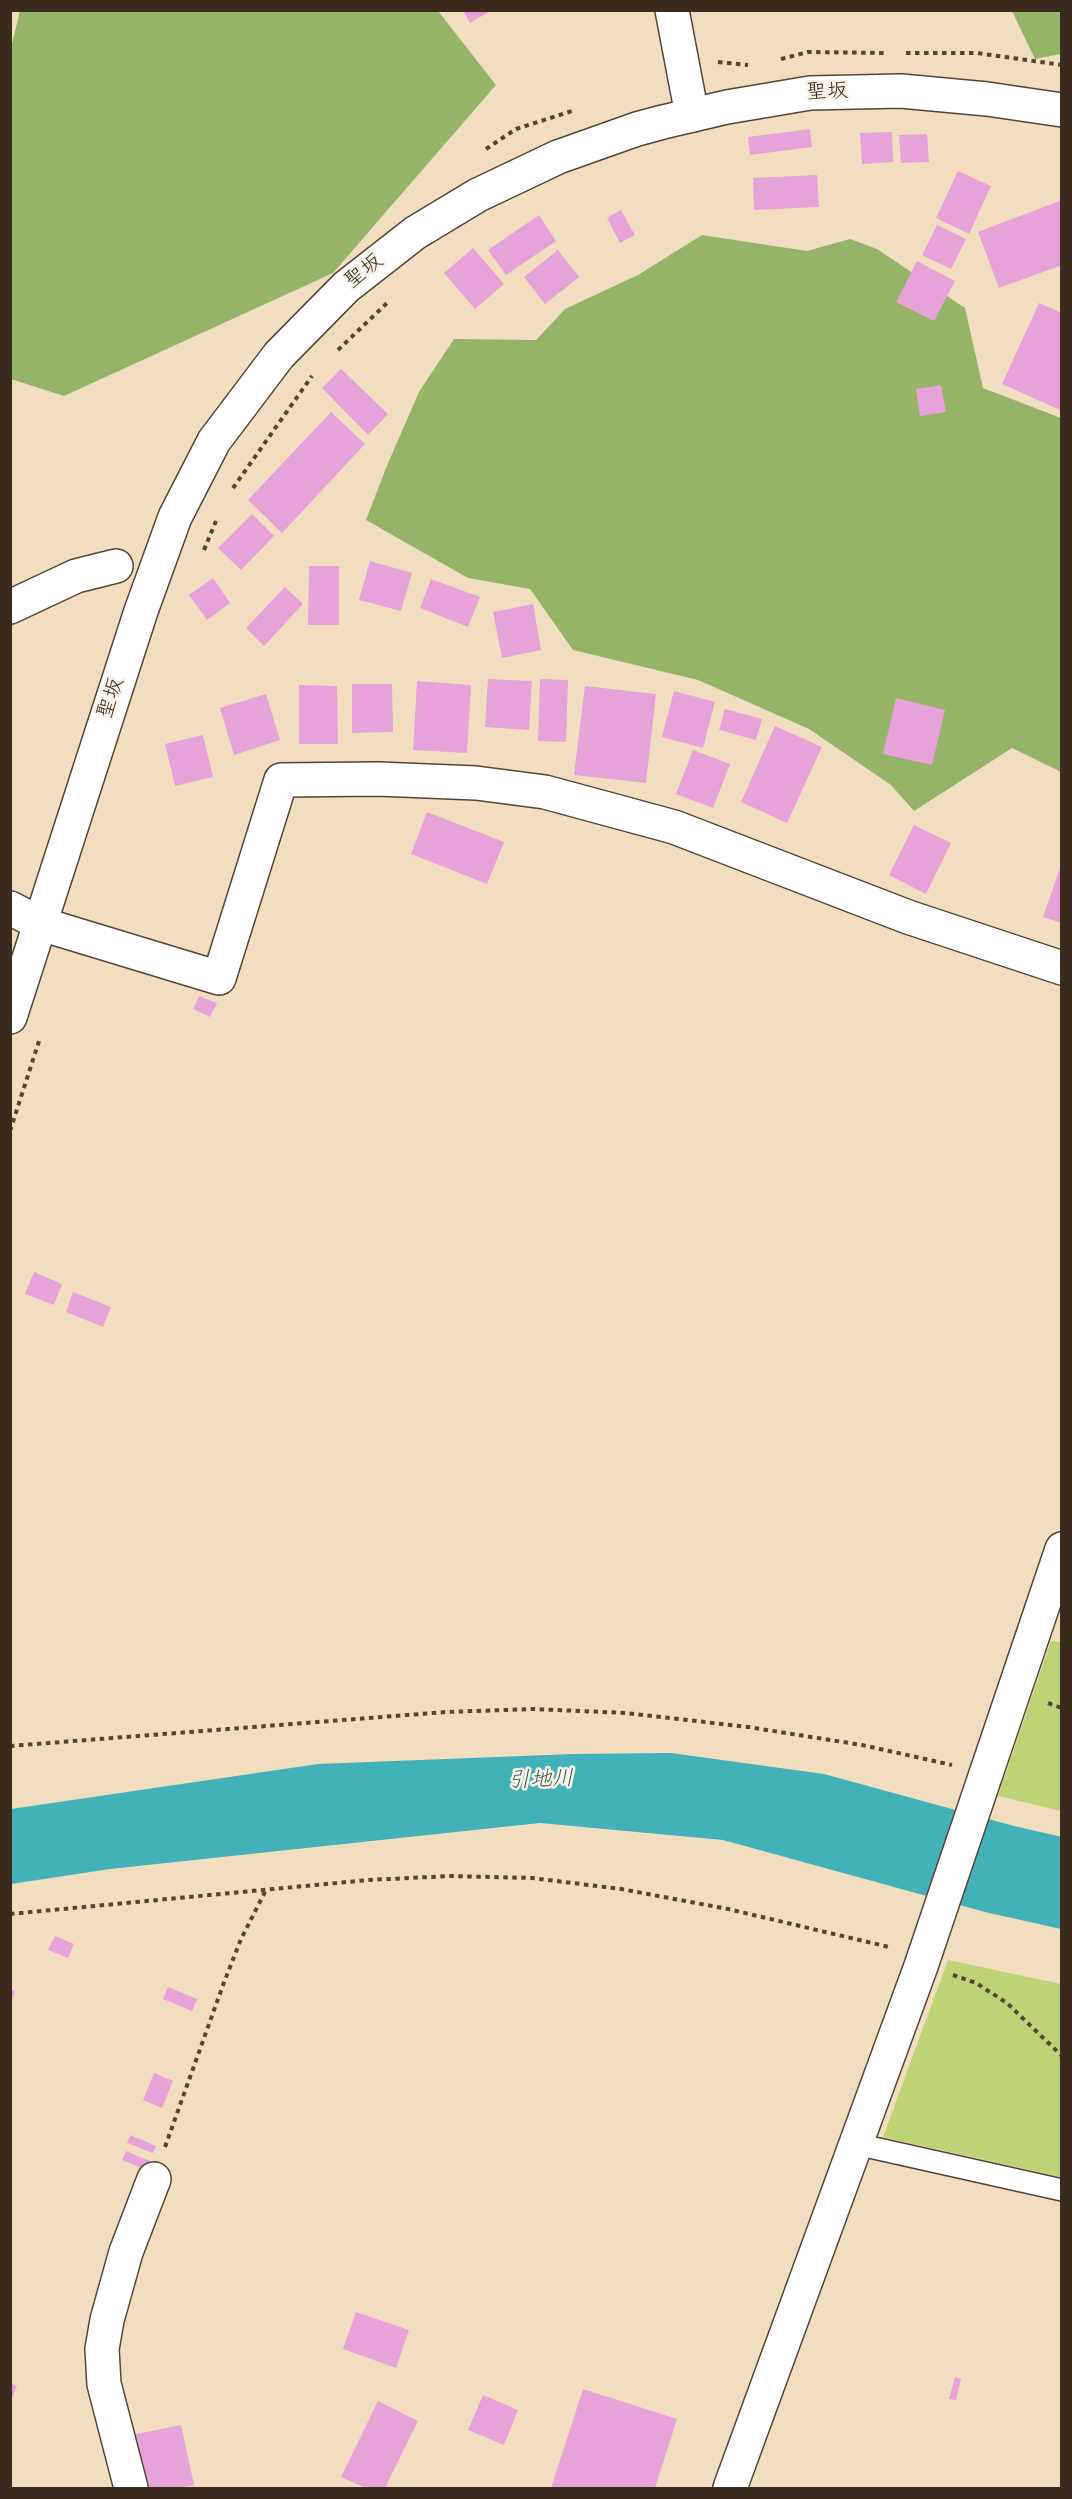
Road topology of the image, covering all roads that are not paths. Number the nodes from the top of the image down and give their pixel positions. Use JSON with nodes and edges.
{"nodes":[{"id":1,"x":672,"y":10,"type":"edge"},
{"id":2,"x":1062,"y":110,"type":"edge"},
{"id":3,"x":692,"y":115,"type":"junction"},
{"id":4,"x":116,"y":566,"type":"dead end"},
{"id":5,"x":10,"y":607,"type":"edge"},
{"id":6,"x":10,"y":908,"type":"edge"},
{"id":7,"x":41,"y":924,"type":"junction"},
{"id":8,"x":1062,"y":968,"type":"edge"},
{"id":9,"x":10,"y":1017,"type":"edge"},
{"id":10,"x":1062,"y":1549,"type":"edge"},
{"id":11,"x":856,"y":2144,"type":"junction"},
{"id":12,"x":154,"y":2179,"type":"road end"},
{"id":13,"x":1062,"y":2190,"type":"edge"},
{"id":14,"x":132,"y":2488,"type":"edge"},
{"id":15,"x":730,"y":2488,"type":"edge"}],
"edges":[{"from":1,"to":3,"type":"street"},
{"from":2,"to":3,"type":"street","name":"聖坂"},
{"from":3,"to":7,"type":"street","name":"聖坂"},
{"from":4,"to":5,"type":"street"},
{"from":6,"to":7,"type":"street"},
{"from":7,"to":8,"type":"street"},
{"from":7,"to":9,"type":"street","name":"聖坂"},
{"from":10,"to":11,"type":"street"},
{"from":11,"to":13,"type":"lane"},
{"from":11,"to":15,"type":"street"},
{"from":12,"to":14,"type":"street"}]}
